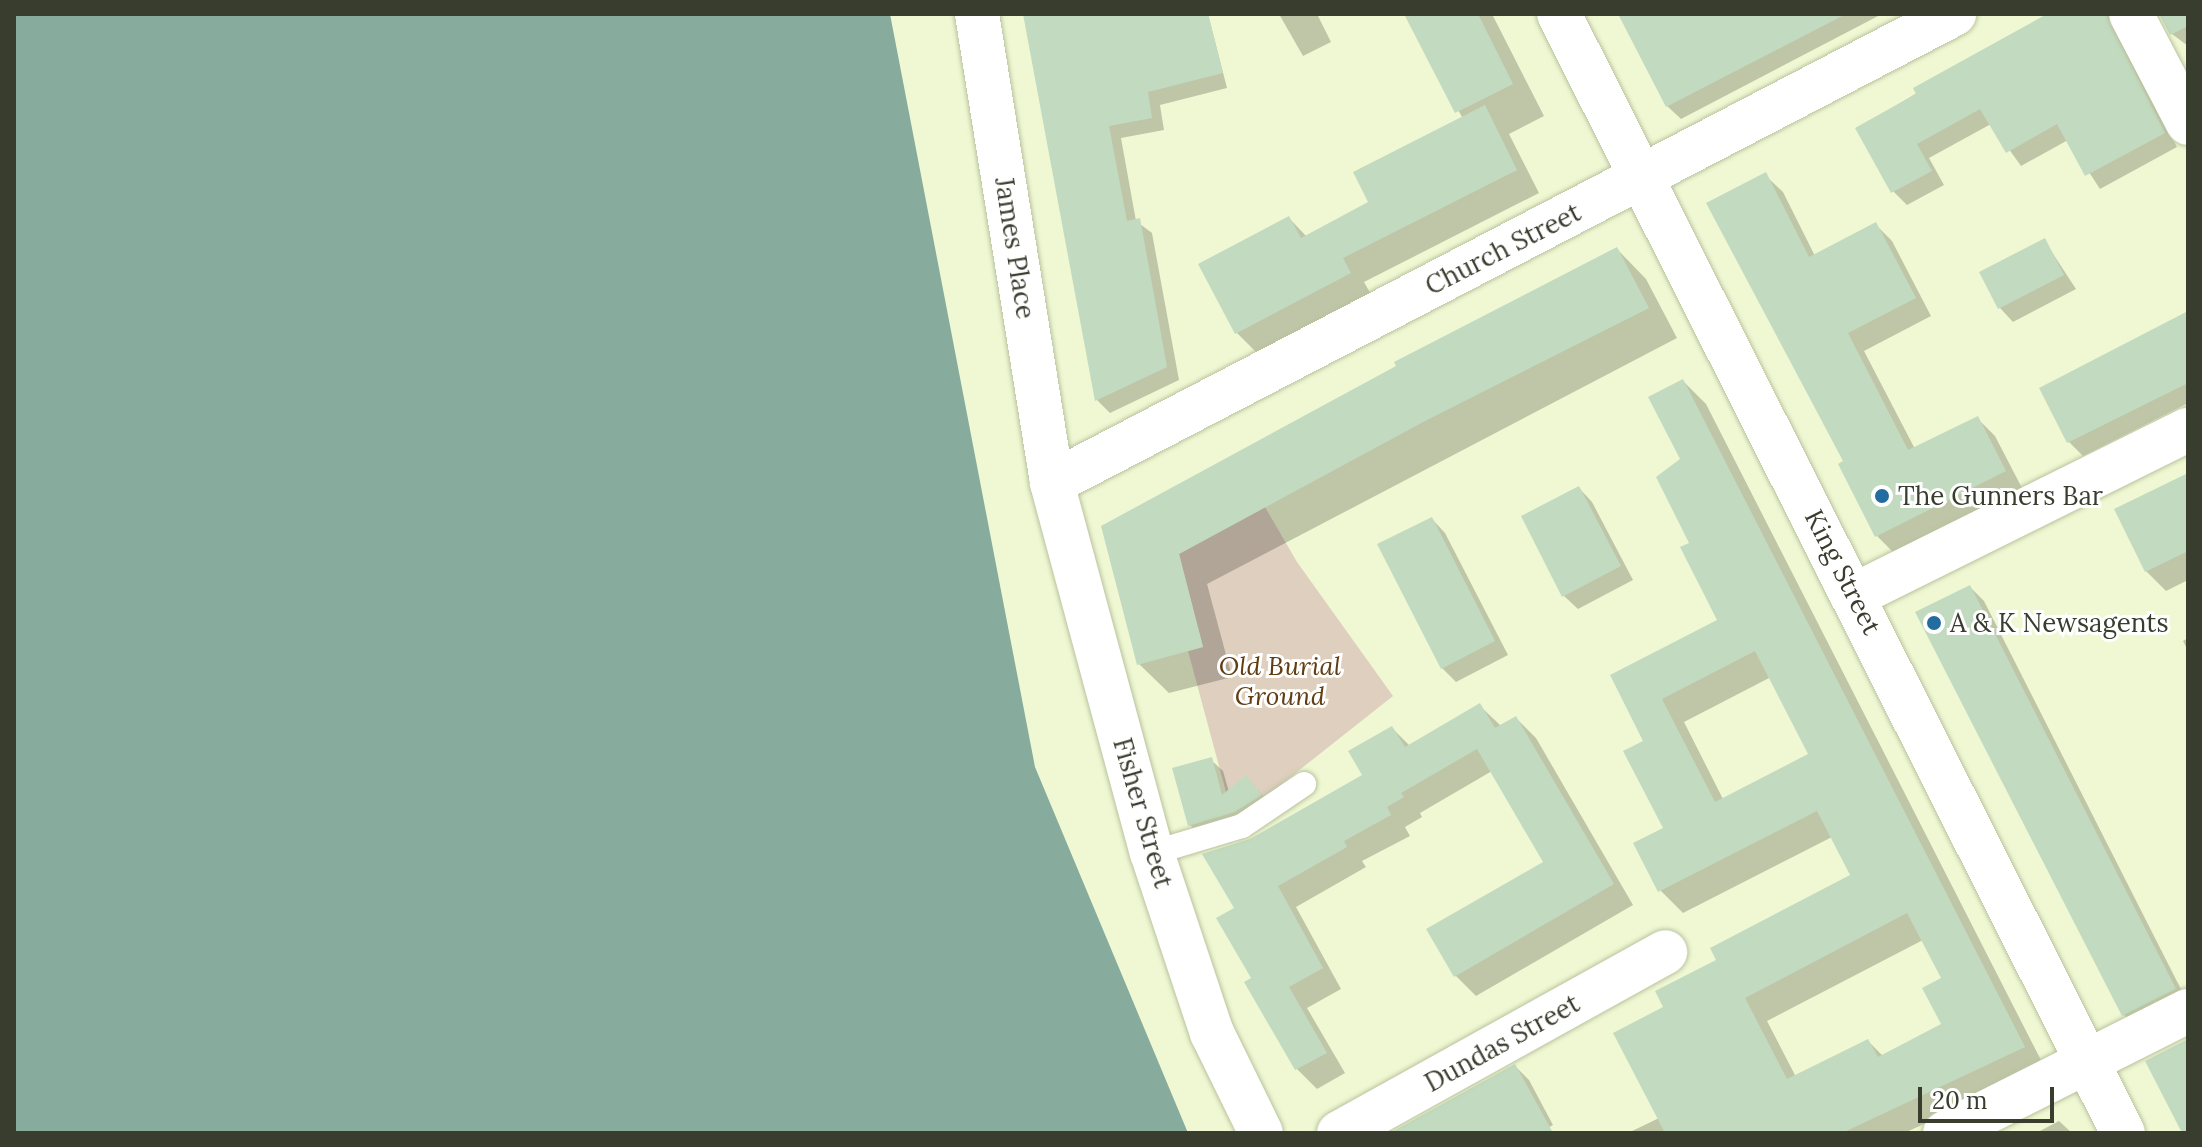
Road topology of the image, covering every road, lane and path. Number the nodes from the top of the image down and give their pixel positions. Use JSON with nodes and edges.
{"nodes":[{"id":1,"x":977,"y":14,"type":"edge"},
{"id":2,"x":1559,"y":14,"type":"edge"},
{"id":3,"x":1954,"y":14,"type":"edge"},
{"id":4,"x":2131,"y":14,"type":"edge"},
{"id":5,"x":2188,"y":123,"type":"edge"},
{"id":6,"x":1641,"y":177,"type":"junction"},
{"id":7,"x":2188,"y":430,"type":"edge"},
{"id":8,"x":1052,"y":483,"type":"junction"},
{"id":9,"x":1855,"y":595,"type":"junction"},
{"id":10,"x":1304,"y":784,"type":"dead end"},
{"id":11,"x":1152,"y":853,"type":"junction"},
{"id":12,"x":1665,"y":952,"type":"dead end"},
{"id":13,"x":2188,"y":1011,"type":"edge"},
{"id":14,"x":2088,"y":1061,"type":"junction"},
{"id":15,"x":1261,"y":1133,"type":"edge"},
{"id":16,"x":1339,"y":1133,"type":"edge"},
{"id":17,"x":1945,"y":1133,"type":"edge"},
{"id":18,"x":2123,"y":1133,"type":"edge"}],
"edges":[{"from":1,"to":8,"type":"street","name":"James Place"},
{"from":2,"to":6,"type":"street","name":"King Street"},
{"from":3,"to":6,"type":"street","name":"Church Street"},
{"from":4,"to":5,"type":"street"},
{"from":6,"to":8,"type":"street","name":"Church Street"},
{"from":6,"to":9,"type":"street","name":"King Street"},
{"from":7,"to":9,"type":"street"},
{"from":8,"to":11,"type":"street","name":"Fisher Street"},
{"from":9,"to":14,"type":"street","name":"King Street"},
{"from":10,"to":11,"type":"lane"},
{"from":11,"to":15,"type":"street","name":"Fisher Street"},
{"from":12,"to":16,"type":"street","name":"Dundas Street"},
{"from":13,"to":14,"type":"street"},
{"from":14,"to":17,"type":"street"},
{"from":14,"to":18,"type":"street","name":"King Street"}]}
